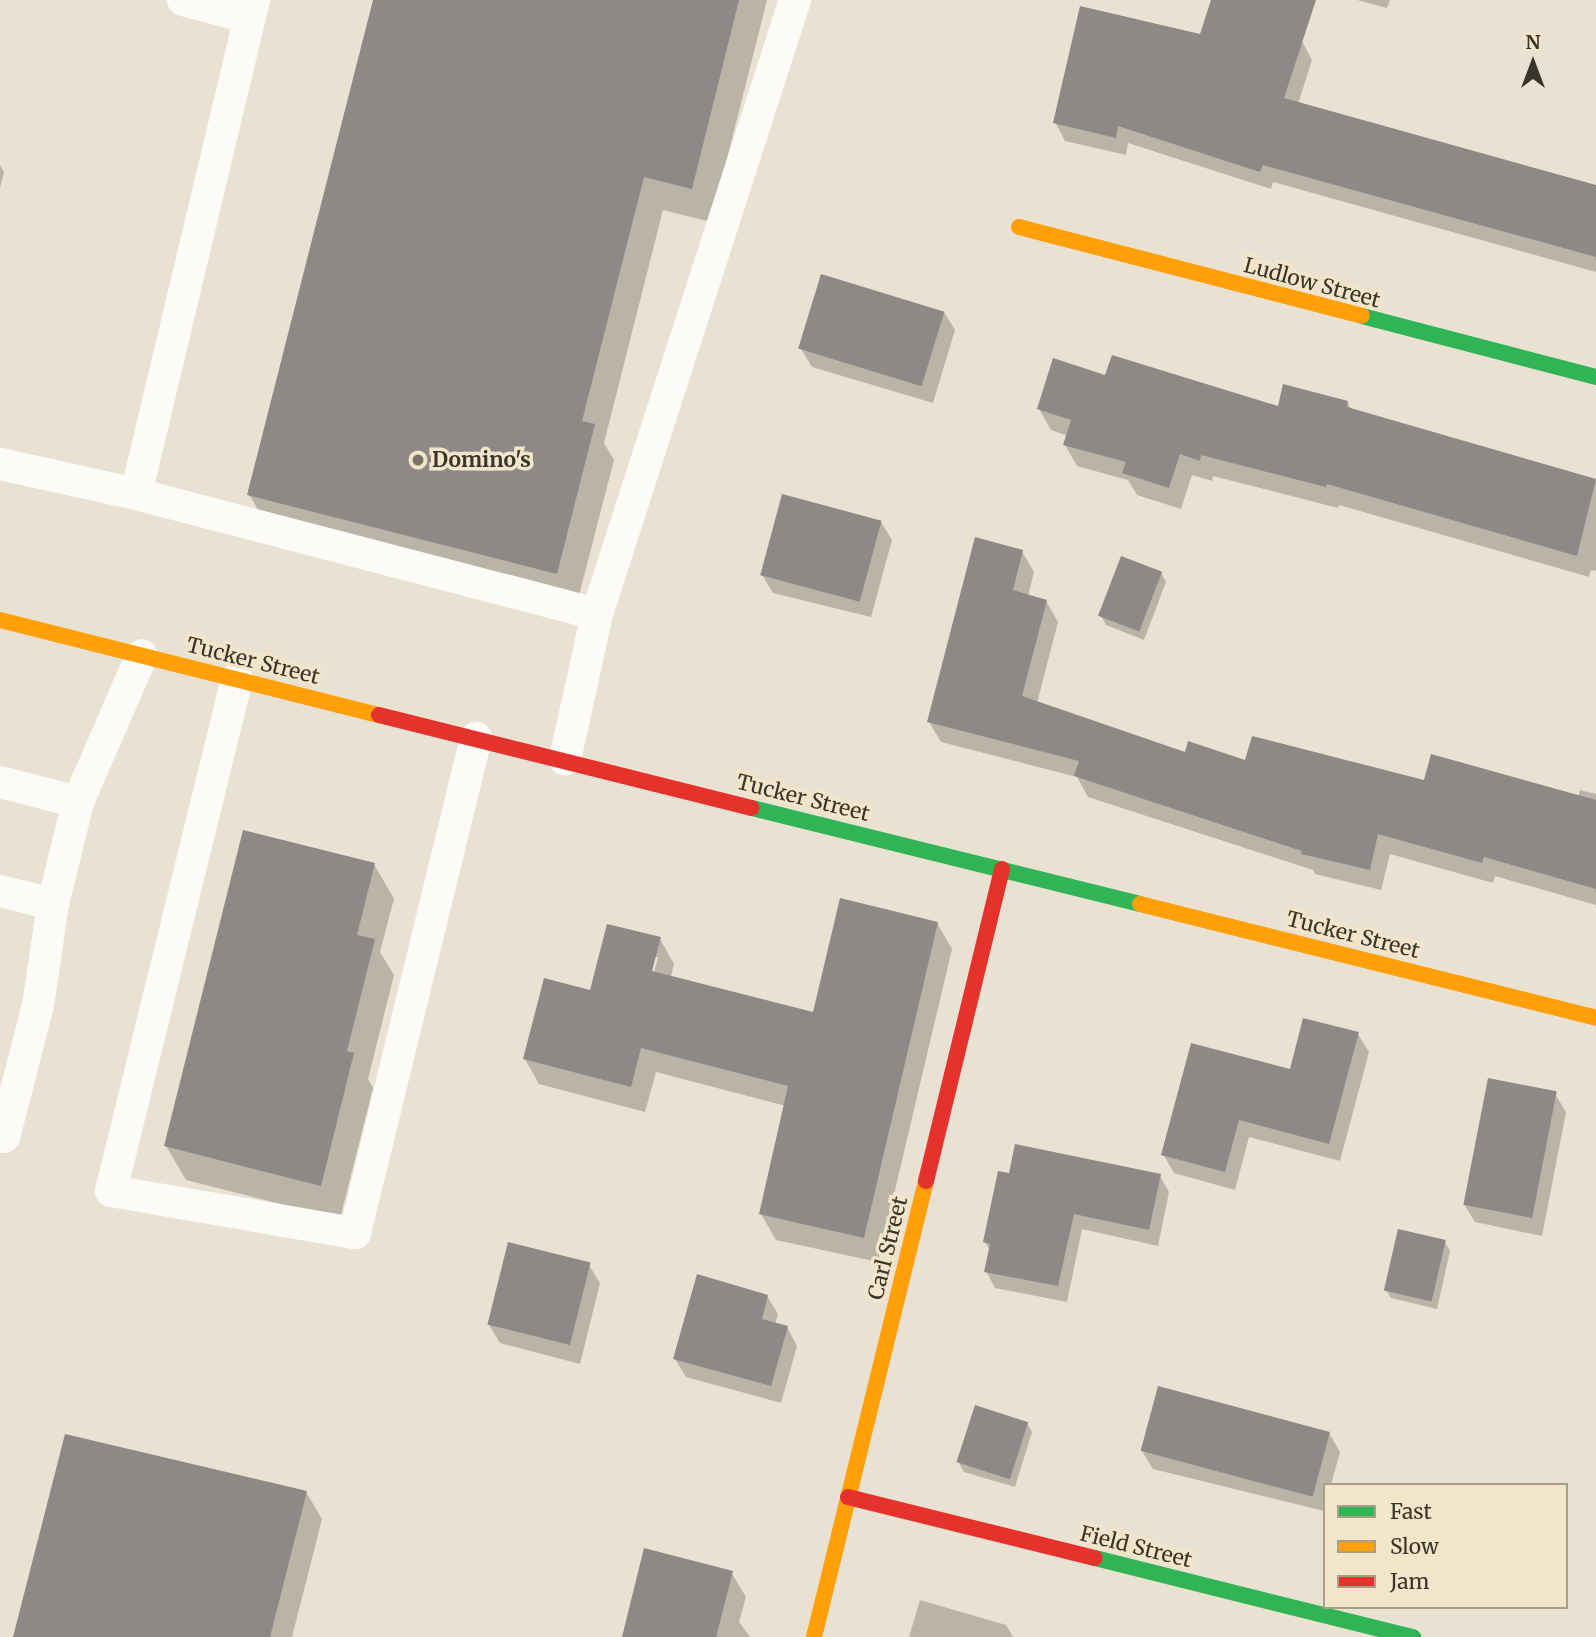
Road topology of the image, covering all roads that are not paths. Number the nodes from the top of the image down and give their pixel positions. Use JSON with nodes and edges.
{"nodes":[{"id":1,"x":183,"y":0,"type":"edge"},
{"id":2,"x":795,"y":0,"type":"edge"},
{"id":3,"x":252,"y":9,"type":"edge"},
{"id":4,"x":1019,"y":227,"type":"dead end"},
{"id":5,"x":1596,"y":377,"type":"edge"},
{"id":6,"x":0,"y":464,"type":"edge"},
{"id":7,"x":136,"y":494,"type":"junction"},
{"id":8,"x":597,"y":614,"type":"junction"},
{"id":9,"x":0,"y":620,"type":"edge"},
{"id":10,"x":142,"y":655,"type":"junction"},
{"id":11,"x":237,"y":679,"type":"junction"},
{"id":12,"x":476,"y":738,"type":"junction"},
{"id":13,"x":565,"y":760,"type":"junction"},
{"id":14,"x":0,"y":782,"type":"edge"},
{"id":15,"x":78,"y":802,"type":"junction"},
{"id":16,"x":1002,"y":869,"type":"junction"},
{"id":17,"x":0,"y":891,"type":"edge"},
{"id":18,"x":54,"y":904,"type":"junction"},
{"id":19,"x":1596,"y":1017,"type":"edge"},
{"id":20,"x":0,"y":1136,"type":"edge"},
{"id":21,"x":849,"y":1497,"type":"junction"},
{"id":22,"x":814,"y":1637,"type":"edge"},
{"id":23,"x":1413,"y":1637,"type":"edge"}],
"edges":[{"from":1,"to":3,"type":"lane"},
{"from":2,"to":8,"type":"lane"},
{"from":3,"to":7,"type":"lane"},
{"from":4,"to":5,"type":"street","name":"Ludlow Street"},
{"from":6,"to":7,"type":"lane"},
{"from":7,"to":8,"type":"lane"},
{"from":8,"to":13,"type":"lane"},
{"from":9,"to":10,"type":"street","name":"Tucker Street"},
{"from":10,"to":11,"type":"street","name":"Tucker Street"},
{"from":10,"to":15,"type":"lane"},
{"from":11,"to":12,"type":"street","name":"Tucker Street"},
{"from":11,"to":12,"type":"lane"},
{"from":12,"to":13,"type":"street","name":"Tucker Street"},
{"from":13,"to":16,"type":"street","name":"Tucker Street"},
{"from":14,"to":15,"type":"lane"},
{"from":15,"to":18,"type":"lane"},
{"from":16,"to":19,"type":"street","name":"Tucker Street"},
{"from":16,"to":21,"type":"street","name":"Carl Street"},
{"from":17,"to":18,"type":"lane"},
{"from":18,"to":20,"type":"lane"},
{"from":21,"to":22,"type":"street","name":"Carl Street"},
{"from":21,"to":23,"type":"street","name":"Field Street"}]}
